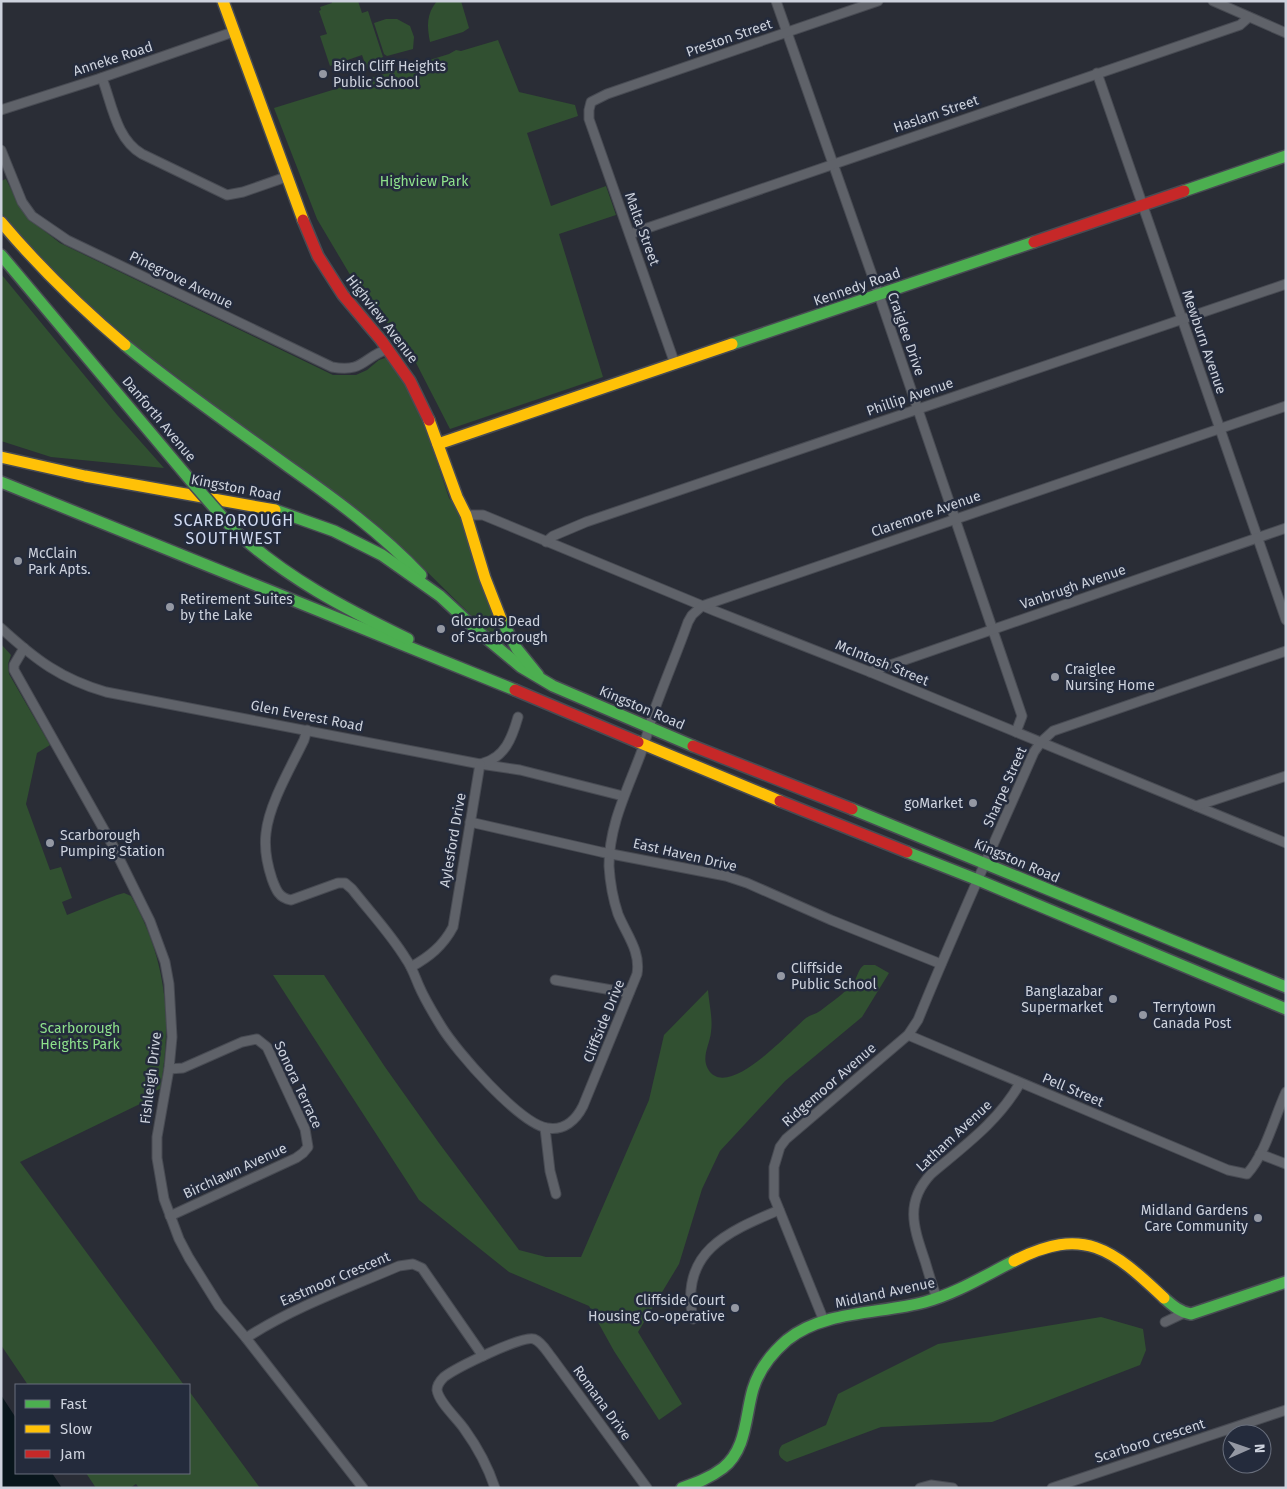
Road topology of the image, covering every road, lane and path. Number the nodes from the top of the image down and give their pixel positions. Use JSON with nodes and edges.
{"nodes":[{"id":1,"x":223,"y":1,"type":"edge"},
{"id":2,"x":776,"y":1,"type":"edge"},
{"id":3,"x":878,"y":1,"type":"edge"},
{"id":4,"x":1213,"y":1,"type":"edge"},
{"id":5,"x":1249,"y":18,"type":"junction"},
{"id":6,"x":233,"y":32,"type":"junction"},
{"id":7,"x":788,"y":33,"type":"junction"},
{"id":8,"x":1286,"y":33,"type":"edge"},
{"id":9,"x":1096,"y":74,"type":"junction"},
{"id":10,"x":102,"y":78,"type":"junction"},
{"id":11,"x":590,"y":102,"type":"joint"},
{"id":12,"x":1,"y":110,"type":"edge"},
{"id":13,"x":1,"y":150,"type":"edge"},
{"id":14,"x":1286,"y":156,"type":"edge"},
{"id":15,"x":833,"y":164,"type":"junction"},
{"id":16,"x":286,"y":176,"type":"junction"},
{"id":17,"x":1143,"y":205,"type":"junction"},
{"id":18,"x":1,"y":222,"type":"edge"},
{"id":19,"x":630,"y":234,"type":"junction"},
{"id":20,"x":1,"y":255,"type":"edge"},
{"id":21,"x":1286,"y":284,"type":"edge"},
{"id":22,"x":879,"y":295,"type":"junction"},
{"id":23,"x":1182,"y":319,"type":"junction"},
{"id":24,"x":388,"y":349,"type":"junction"},
{"id":25,"x":675,"y":364,"type":"junction"},
{"id":26,"x":1286,"y":406,"type":"edge"},
{"id":27,"x":918,"y":409,"type":"junction"},
{"id":28,"x":1220,"y":428,"type":"junction"},
{"id":29,"x":438,"y":444,"type":"junction"},
{"id":30,"x":1,"y":457,"type":"edge"},
{"id":31,"x":1,"y":482,"type":"edge"},
{"id":32,"x":466,"y":515,"type":"junction"},
{"id":33,"x":955,"y":518,"type":"junction"},
{"id":34,"x":1286,"y":528,"type":"edge"},
{"id":35,"x":1257,"y":538,"type":"junction"},
{"id":36,"x":546,"y":542,"type":"junction"},
{"id":37,"x":440,"y":596,"type":"junction"},
{"id":38,"x":702,"y":606,"type":"junction"},
{"id":39,"x":1286,"y":620,"type":"edge"},
{"id":40,"x":1,"y":628,"type":"edge"},
{"id":41,"x":994,"y":629,"type":"junction"},
{"id":42,"x":24,"y":648,"type":"junction"},
{"id":43,"x":1286,"y":651,"type":"edge"},
{"id":44,"x":466,"y":670,"type":"junction"},
{"id":45,"x":870,"y":672,"type":"junction"},
{"id":46,"x":540,"y":677,"type":"junction"},
{"id":47,"x":518,"y":717,"type":"dead end"},
{"id":48,"x":649,"y":728,"type":"junction"},
{"id":49,"x":307,"y":730,"type":"junction"},
{"id":50,"x":1016,"y":732,"type":"junction"},
{"id":51,"x":1041,"y":742,"type":"junction"},
{"id":52,"x":644,"y":745,"type":"junction"},
{"id":53,"x":480,"y":764,"type":"junction"},
{"id":54,"x":1286,"y":776,"type":"edge"},
{"id":55,"x":623,"y":796,"type":"junction"},
{"id":56,"x":1196,"y":806,"type":"junction"},
{"id":57,"x":470,"y":822,"type":"junction"},
{"id":58,"x":1286,"y":843,"type":"edge"},
{"id":59,"x":610,"y":854,"type":"junction"},
{"id":60,"x":985,"y":863,"type":"junction"},
{"id":61,"x":978,"y":880,"type":"junction"},
{"id":62,"x":941,"y":964,"type":"junction"},
{"id":63,"x":412,"y":967,"type":"junction"},
{"id":64,"x":555,"y":980,"type":"dead end"},
{"id":65,"x":1286,"y":987,"type":"edge"},
{"id":66,"x":629,"y":994,"type":"junction"},
{"id":67,"x":1286,"y":1009,"type":"edge"},
{"id":68,"x":908,"y":1034,"type":"junction"},
{"id":69,"x":169,"y":1069,"type":"junction"},
{"id":70,"x":1020,"y":1083,"type":"junction"},
{"id":71,"x":1286,"y":1092,"type":"edge"},
{"id":72,"x":545,"y":1128,"type":"junction"},
{"id":73,"x":308,"y":1146,"type":"joint"},
{"id":74,"x":1260,"y":1154,"type":"junction"},
{"id":75,"x":1286,"y":1164,"type":"edge"},
{"id":76,"x":556,"y":1194,"type":"dead end"},
{"id":77,"x":779,"y":1210,"type":"junction"},
{"id":78,"x":170,"y":1216,"type":"junction"},
{"id":79,"x":1286,"y":1282,"type":"edge"},
{"id":80,"x":937,"y":1298,"type":"junction"},
{"id":81,"x":1184,"y":1313,"type":"junction"},
{"id":82,"x":693,"y":1319,"type":"dead end"},
{"id":83,"x":824,"y":1321,"type":"junction"},
{"id":84,"x":1165,"y":1322,"type":"dead end"},
{"id":85,"x":246,"y":1338,"type":"junction"},
{"id":86,"x":483,"y":1356,"type":"junction"},
{"id":87,"x":1286,"y":1410,"type":"edge"},
{"id":88,"x":363,"y":1488,"type":"edge"},
{"id":89,"x":495,"y":1488,"type":"edge"},
{"id":90,"x":647,"y":1488,"type":"edge"},
{"id":91,"x":682,"y":1488,"type":"edge"},
{"id":92,"x":920,"y":1488,"type":"edge"},
{"id":93,"x":953,"y":1488,"type":"edge"},
{"id":94,"x":1054,"y":1488,"type":"edge"}],
"edges":[{"from":1,"to":6,"type":"main road","name":"Highview Avenue"},
{"from":2,"to":7,"type":"street","name":"Craiglee Drive"},
{"from":3,"to":7,"type":"street","name":"Preston Street"},
{"from":4,"to":5,"type":"street"},
{"from":5,"to":8,"type":"street"},
{"from":5,"to":9,"type":"street","name":"Haslam Street"},
{"from":6,"to":10,"type":"street","name":"Anneke Road"},
{"from":6,"to":16,"type":"main road","name":"Highview Avenue"},
{"from":7,"to":11,"type":"street","name":"Preston Street"},
{"from":7,"to":15,"type":"street","name":"Craiglee Drive"},
{"from":9,"to":15,"type":"street","name":"Haslam Street"},
{"from":9,"to":17,"type":"street","name":"Mewburn Avenue"},
{"from":10,"to":12,"type":"street","name":"Anneke Road"},
{"from":10,"to":16,"type":"street"},
{"from":11,"to":19,"type":"street","name":"Malta Street"},
{"from":13,"to":24,"type":"street","name":"Pinegrove Avenue"},
{"from":14,"to":17,"type":"main road","name":"Kennedy Road"},
{"from":15,"to":19,"type":"street","name":"Haslam Street"},
{"from":15,"to":22,"type":"street","name":"Craiglee Drive"},
{"from":16,"to":24,"type":"main road","name":"Highview Avenue"},
{"from":17,"to":22,"type":"main road","name":"Kennedy Road"},
{"from":17,"to":23,"type":"street","name":"Mewburn Avenue"},
{"from":18,"to":37,"type":"main road","name":"Danforth Avenue"},
{"from":19,"to":25,"type":"street","name":"Malta Street"},
{"from":20,"to":44,"type":"main road","name":"Danforth Avenue","bridge":true},
{"from":21,"to":23,"type":"street","name":"Phillip Avenue"},
{"from":22,"to":25,"type":"main road","name":"Kennedy Road"},
{"from":22,"to":27,"type":"street","name":"Craiglee Drive"},
{"from":23,"to":27,"type":"street","name":"Phillip Avenue"},
{"from":23,"to":28,"type":"street","name":"Mewburn Avenue"},
{"from":24,"to":29,"type":"main road","name":"Highview Avenue"},
{"from":25,"to":29,"type":"main road","name":"Kennedy Road"},
{"from":26,"to":28,"type":"street","name":"Claremore Avenue"},
{"from":27,"to":33,"type":"street","name":"Craiglee Drive"},
{"from":27,"to":36,"type":"street","name":"Phillip Avenue"},
{"from":28,"to":33,"type":"street","name":"Claremore Avenue"},
{"from":28,"to":35,"type":"street","name":"Mewburn Avenue"},
{"from":29,"to":32,"type":"main road","name":"Highview Avenue"},
{"from":30,"to":37,"type":"main road","name":"Kingston Road"},
{"from":31,"to":44,"type":"main road"},
{"from":32,"to":36,"type":"street","name":"McIntosh Street"},
{"from":32,"to":46,"type":"main road","name":"Highview Avenue"},
{"from":33,"to":38,"type":"street","name":"Claremore Avenue"},
{"from":33,"to":41,"type":"street","name":"Craiglee Drive"},
{"from":34,"to":35,"type":"street","name":"Vanbrugh Avenue"},
{"from":35,"to":39,"type":"street","name":"Mewburn Avenue"},
{"from":35,"to":41,"type":"street","name":"Vanbrugh Avenue"},
{"from":36,"to":38,"type":"street","name":"McIntosh Street"},
{"from":37,"to":46,"type":"main road","name":"Kingston Road"},
{"from":38,"to":45,"type":"street","name":"McIntosh Street"},
{"from":38,"to":48,"type":"street"},
{"from":40,"to":42,"type":"street","name":"Glen Everest Road"},
{"from":41,"to":45,"type":"street","name":"Vanbrugh Avenue"},
{"from":41,"to":50,"type":"street","name":"Craiglee Drive"},
{"from":42,"to":49,"type":"street","name":"Glen Everest Road"},
{"from":42,"to":69,"type":"street","name":"Fishleigh Drive"},
{"from":43,"to":51,"type":"street","name":"Sharpe Street"},
{"from":44,"to":52,"type":"main road"},
{"from":45,"to":50,"type":"street","name":"McIntosh Street"},
{"from":46,"to":48,"type":"main road","name":"Kingston Road"},
{"from":47,"to":53,"type":"street"},
{"from":48,"to":52,"type":"street","name":"Cliffside Drive"},
{"from":48,"to":60,"type":"main road","name":"Kingston Road"},
{"from":49,"to":53,"type":"street","name":"Glen Everest Road"},
{"from":49,"to":63,"type":"street"},
{"from":50,"to":51,"type":"street","name":"McIntosh Street"},
{"from":51,"to":56,"type":"street","name":"McIntosh Street"},
{"from":51,"to":60,"type":"street","name":"Sharpe Street"},
{"from":52,"to":55,"type":"street","name":"Cliffside Drive"},
{"from":52,"to":61,"type":"main road"},
{"from":53,"to":55,"type":"street","name":"Glen Everest Road"},
{"from":53,"to":57,"type":"street","name":"Aylesford Drive"},
{"from":54,"to":56,"type":"street"},
{"from":55,"to":59,"type":"street","name":"Cliffside Drive"},
{"from":56,"to":58,"type":"street","name":"McIntosh Street"},
{"from":57,"to":59,"type":"street","name":"East Haven Drive"},
{"from":57,"to":63,"type":"street","name":"Aylesford Drive"},
{"from":59,"to":62,"type":"street","name":"East Haven Drive"},
{"from":59,"to":66,"type":"street","name":"Cliffside Drive"},
{"from":60,"to":61,"type":"street","name":"Sharpe Street"},
{"from":60,"to":65,"type":"main road","name":"Kingston Road"},
{"from":61,"to":62,"type":"street","name":"Ridgemoor Avenue"},
{"from":61,"to":67,"type":"main road"},
{"from":62,"to":68,"type":"street","name":"Ridgemoor Avenue"},
{"from":63,"to":72,"type":"street"},
{"from":64,"to":66,"type":"street"},
{"from":66,"to":72,"type":"street","name":"Cliffside Drive"},
{"from":68,"to":70,"type":"street","name":"Pell Street"},
{"from":68,"to":77,"type":"street","name":"Ridgemoor Avenue"},
{"from":69,"to":73,"type":"street","name":"Sonora Terrace"},
{"from":69,"to":78,"type":"street","name":"Fishleigh Drive"},
{"from":70,"to":74,"type":"street","name":"Pell Street"},
{"from":70,"to":80,"type":"street","name":"Latham Avenue"},
{"from":71,"to":74,"type":"street"},
{"from":72,"to":76,"type":"street"},
{"from":73,"to":78,"type":"street","name":"Birchlawn Avenue"},
{"from":74,"to":75,"type":"street"},
{"from":77,"to":82,"type":"street"},
{"from":77,"to":83,"type":"street","name":"Ridgemoor Avenue"},
{"from":78,"to":85,"type":"street","name":"Fishleigh Drive"},
{"from":79,"to":81,"type":"main road"},
{"from":80,"to":81,"type":"main road","name":"Midland Avenue"},
{"from":80,"to":83,"type":"main road","name":"Midland Avenue"},
{"from":81,"to":84,"type":"street"},
{"from":83,"to":91,"type":"main road","name":"Midland Avenue"},
{"from":85,"to":86,"type":"street","name":"Eastmoor Crescent"},
{"from":85,"to":88,"type":"street","name":"Fishleigh Drive"},
{"from":86,"to":89,"type":"street"},
{"from":86,"to":90,"type":"street","name":"Romana Drive"},
{"from":87,"to":94,"type":"street","name":"Scarboro Crescent"},
{"from":92,"to":93,"type":"street"}]}
